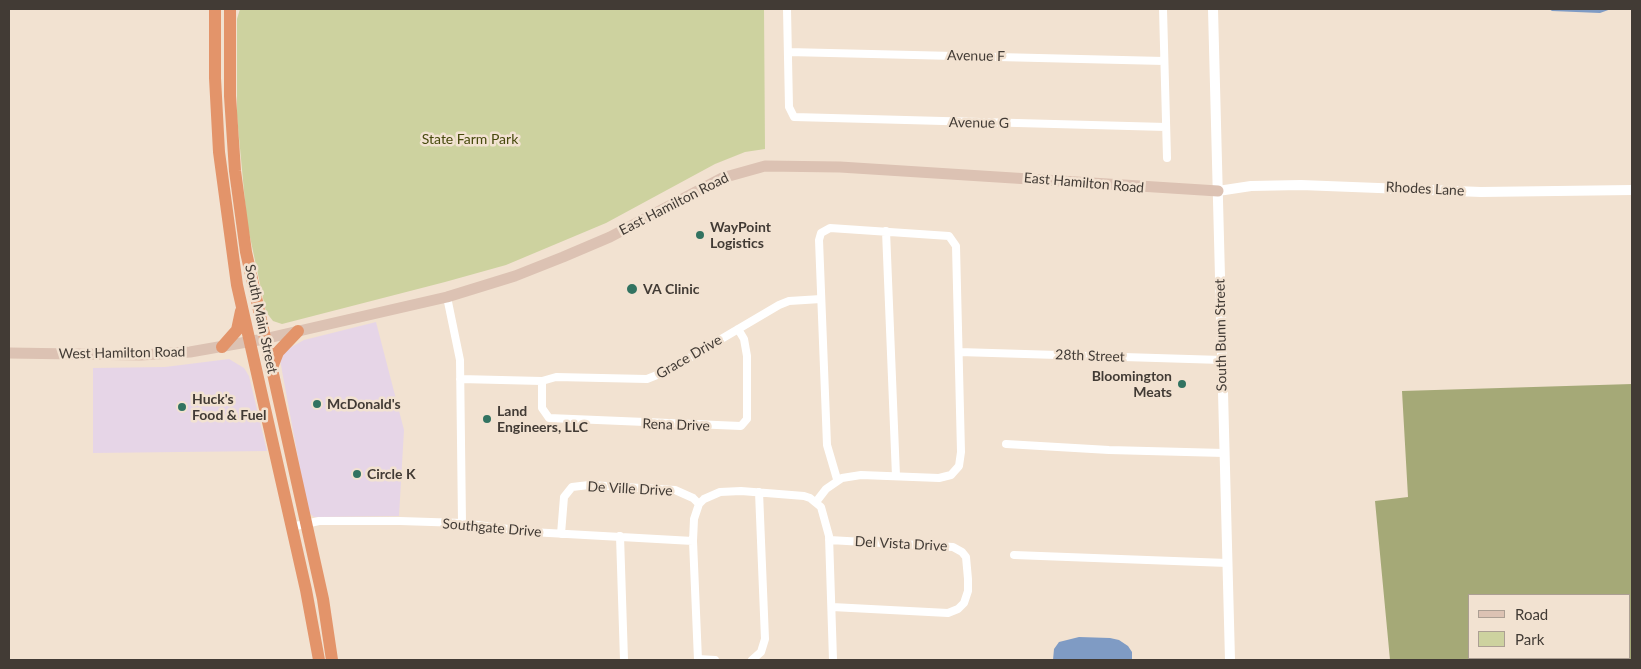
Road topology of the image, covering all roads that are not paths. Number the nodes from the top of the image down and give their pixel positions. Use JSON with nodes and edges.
{"nodes":[{"id":1,"x":215,"y":9,"type":"edge"},
{"id":2,"x":230,"y":9,"type":"edge"},
{"id":3,"x":787,"y":9,"type":"edge"},
{"id":4,"x":1164,"y":9,"type":"edge"},
{"id":5,"x":1213,"y":9,"type":"edge"},
{"id":6,"x":788,"y":52,"type":"junction"},
{"id":7,"x":1164,"y":61,"type":"junction"},
{"id":8,"x":1166,"y":127,"type":"junction"},
{"id":9,"x":1167,"y":158,"type":"dead end"},
{"id":10,"x":1632,"y":190,"type":"edge"},
{"id":11,"x":1218,"y":191,"type":"junction"},
{"id":12,"x":886,"y":231,"type":"junction"},
{"id":13,"x":447,"y":297,"type":"junction"},
{"id":14,"x":821,"y":299,"type":"junction"},
{"id":15,"x":242,"y":308,"type":"junction"},
{"id":16,"x":738,"y":329,"type":"junction"},
{"id":17,"x":298,"y":331,"type":"junction"},
{"id":18,"x":264,"y":340,"type":"junction"},
{"id":19,"x":250,"y":342,"type":"junction"},
{"id":20,"x":222,"y":347,"type":"junction"},
{"id":21,"x":958,"y":352,"type":"junction"},
{"id":22,"x":9,"y":353,"type":"edge"},
{"id":23,"x":1222,"y":360,"type":"junction"},
{"id":24,"x":271,"y":370,"type":"junction"},
{"id":25,"x":460,"y":379,"type":"junction"},
{"id":26,"x":542,"y":381,"type":"junction"},
{"id":27,"x":1006,"y":444,"type":"dead end"},
{"id":28,"x":1224,"y":453,"type":"junction"},
{"id":29,"x":896,"y":476,"type":"junction"},
{"id":30,"x":837,"y":480,"type":"junction"},
{"id":31,"x":759,"y":492,"type":"junction"},
{"id":32,"x":816,"y":502,"type":"junction"},
{"id":33,"x":699,"y":504,"type":"junction"},
{"id":34,"x":462,"y":523,"type":"junction"},
{"id":35,"x":306,"y":524,"type":"junction"},
{"id":36,"x":291,"y":527,"type":"junction"},
{"id":37,"x":562,"y":534,"type":"junction"},
{"id":38,"x":620,"y":536,"type":"junction"},
{"id":39,"x":829,"y":540,"type":"junction"},
{"id":40,"x":693,"y":541,"type":"junction"},
{"id":41,"x":1014,"y":555,"type":"dead end"},
{"id":42,"x":1227,"y":564,"type":"junction"},
{"id":43,"x":832,"y":607,"type":"junction"},
{"id":44,"x":319,"y":660,"type":"edge"},
{"id":45,"x":332,"y":660,"type":"edge"},
{"id":46,"x":624,"y":660,"type":"edge"},
{"id":47,"x":698,"y":660,"type":"edge"},
{"id":48,"x":715,"y":660,"type":"edge"},
{"id":49,"x":752,"y":660,"type":"edge"},
{"id":50,"x":833,"y":660,"type":"edge"},
{"id":51,"x":1230,"y":660,"type":"edge"}],
"edges":[{"from":1,"to":15,"type":"highway","name":"South Main Street"},
{"from":2,"to":18,"type":"highway","name":"South Main Street"},
{"from":3,"to":6,"type":"street"},
{"from":4,"to":7,"type":"street"},
{"from":5,"to":11,"type":"street","name":"South Bunn Street"},
{"from":6,"to":7,"type":"street","name":"Avenue F"},
{"from":6,"to":8,"type":"street","name":"Avenue G"},
{"from":7,"to":8,"type":"street"},
{"from":8,"to":9,"type":"street"},
{"from":10,"to":11,"type":"street","name":"Rhodes Lane"},
{"from":11,"to":13,"type":"main road","name":"East Hamilton Road"},
{"from":11,"to":23,"type":"street","name":"South Bunn Street"},
{"from":12,"to":14,"type":"street"},
{"from":12,"to":21,"type":"street"},
{"from":12,"to":29,"type":"street"},
{"from":13,"to":17,"type":"main road","name":"East Hamilton Road"},
{"from":13,"to":25,"type":"street"},
{"from":14,"to":16,"type":"street","name":"Grace Drive"},
{"from":14,"to":30,"type":"street"},
{"from":15,"to":19,"type":"highway","name":"South Main Street"},
{"from":15,"to":20,"type":"highway"},
{"from":16,"to":26,"type":"street","name":"Grace Drive"},
{"from":16,"to":26,"type":"street","name":"Rena Drive"},
{"from":17,"to":18,"type":"main road","name":"East Hamilton Road"},
{"from":17,"to":24,"type":"highway"},
{"from":18,"to":19,"type":"main road","name":"West Hamilton Road"},
{"from":18,"to":24,"type":"highway","name":"South Main Street"},
{"from":19,"to":20,"type":"main road","name":"West Hamilton Road"},
{"from":19,"to":36,"type":"highway","name":"South Main Street"},
{"from":20,"to":22,"type":"main road","name":"West Hamilton Road"},
{"from":21,"to":23,"type":"street","name":"28th Street"},
{"from":21,"to":29,"type":"street"},
{"from":23,"to":28,"type":"street","name":"South Bunn Street"},
{"from":24,"to":35,"type":"highway","name":"South Main Street"},
{"from":25,"to":26,"type":"street","name":"Grace Drive"},
{"from":25,"to":34,"type":"street"},
{"from":27,"to":28,"type":"street"},
{"from":28,"to":42,"type":"street","name":"South Bunn Street"},
{"from":29,"to":30,"type":"street"},
{"from":30,"to":32,"type":"street"},
{"from":31,"to":32,"type":"street"},
{"from":31,"to":33,"type":"street"},
{"from":31,"to":49,"type":"street"},
{"from":32,"to":39,"type":"street"},
{"from":33,"to":37,"type":"street","name":"De Ville Drive"},
{"from":33,"to":40,"type":"street"},
{"from":34,"to":35,"type":"street","name":"Southgate Drive"},
{"from":34,"to":37,"type":"street","name":"Southgate Drive"},
{"from":35,"to":36,"type":"street","name":"Southgate Drive"},
{"from":35,"to":45,"type":"highway","name":"South Main Street"},
{"from":36,"to":44,"type":"highway","name":"South Main Street"},
{"from":37,"to":38,"type":"street","name":"Southgate Drive"},
{"from":38,"to":40,"type":"street","name":"Southgate Drive"},
{"from":38,"to":46,"type":"street"},
{"from":39,"to":43,"type":"street"},
{"from":39,"to":43,"type":"street","name":"Del Vista Drive"},
{"from":40,"to":47,"type":"street"},
{"from":41,"to":42,"type":"street"},
{"from":42,"to":51,"type":"street","name":"South Bunn Street"},
{"from":43,"to":50,"type":"street"},
{"from":47,"to":48,"type":"street"}]}
